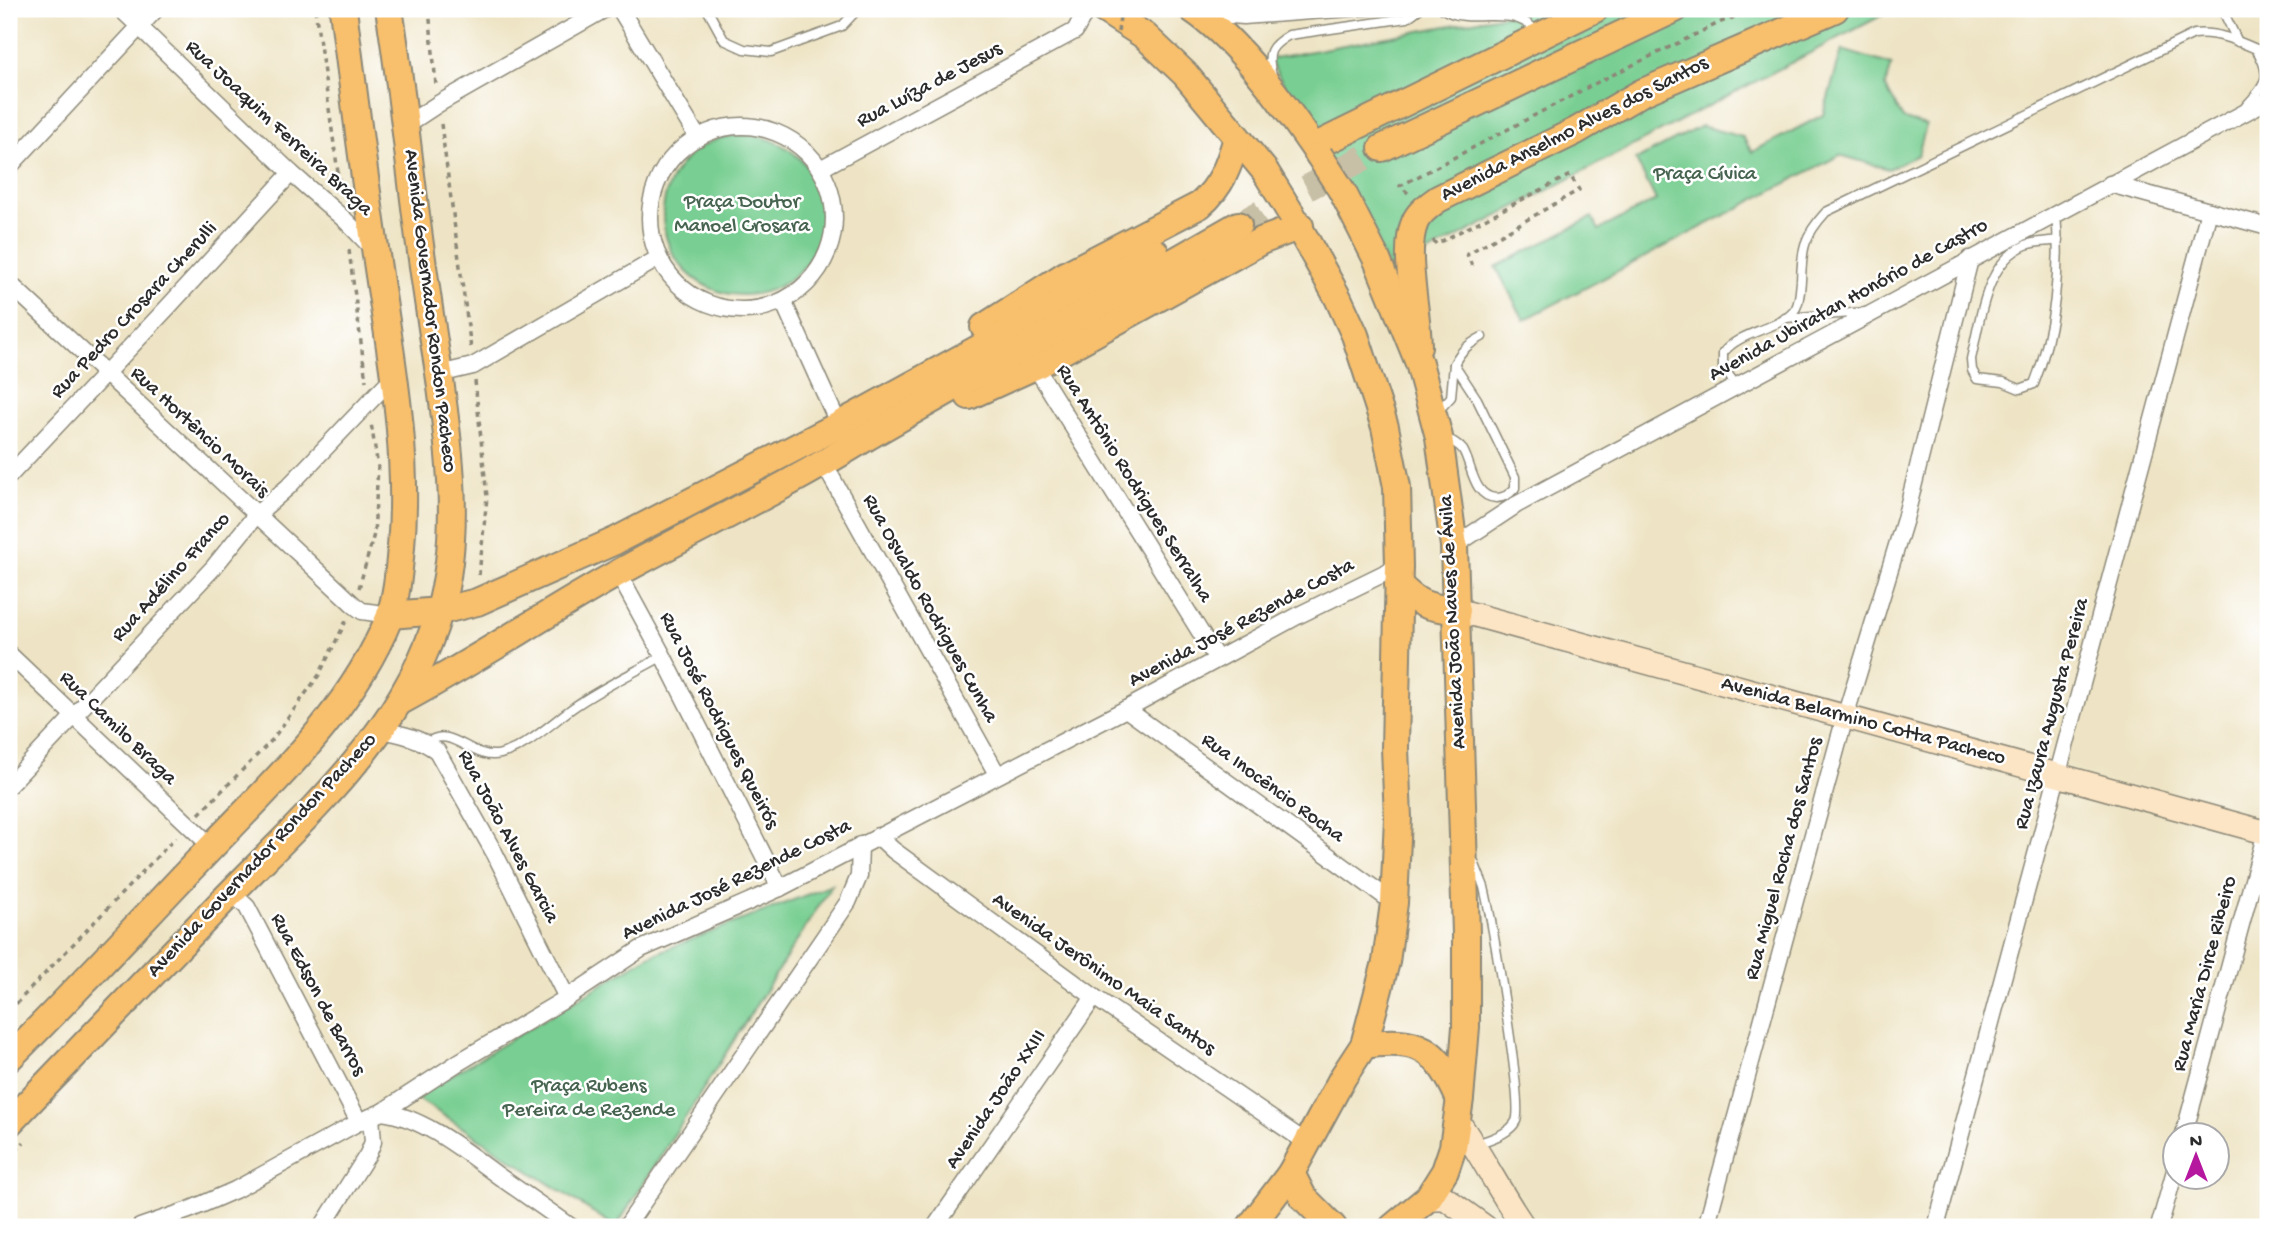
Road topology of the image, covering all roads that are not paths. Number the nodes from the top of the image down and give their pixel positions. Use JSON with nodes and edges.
{"nodes":[{"id":1,"x":121,"y":9,"type":"edge"},
{"id":2,"x":156,"y":9,"type":"edge"},
{"id":3,"x":343,"y":9,"type":"edge"},
{"id":4,"x":390,"y":9,"type":"edge"},
{"id":5,"x":605,"y":9,"type":"edge"},
{"id":6,"x":620,"y":9,"type":"edge"},
{"id":7,"x":706,"y":9,"type":"edge"},
{"id":8,"x":858,"y":9,"type":"edge"},
{"id":9,"x":1082,"y":9,"type":"edge"},
{"id":10,"x":1103,"y":9,"type":"edge"},
{"id":11,"x":1392,"y":9,"type":"edge"},
{"id":12,"x":1419,"y":9,"type":"edge"},
{"id":13,"x":1443,"y":9,"type":"edge"},
{"id":14,"x":1595,"y":9,"type":"edge"},
{"id":15,"x":1640,"y":9,"type":"edge"},
{"id":16,"x":1675,"y":9,"type":"edge"},
{"id":17,"x":1835,"y":9,"type":"edge"},
{"id":18,"x":2222,"y":9,"type":"edge"},
{"id":19,"x":1198,"y":13,"type":"edge"},
{"id":20,"x":140,"y":27,"type":"junction"},
{"id":21,"x":1540,"y":36,"type":"junction"},
{"id":22,"x":2238,"y":42,"type":"junction"},
{"id":23,"x":2256,"y":49,"type":"junction"},
{"id":24,"x":2268,"y":54,"type":"edge"},
{"id":25,"x":2268,"y":100,"type":"edge"},
{"id":26,"x":1290,"y":116,"type":"junction"},
{"id":27,"x":2237,"y":116,"type":"junction"},
{"id":28,"x":405,"y":125,"type":"junction"},
{"id":29,"x":698,"y":138,"type":"junction"},
{"id":30,"x":1237,"y":138,"type":"junction"},
{"id":31,"x":1317,"y":151,"type":"junction"},
{"id":32,"x":9,"y":167,"type":"edge"},
{"id":33,"x":820,"y":169,"type":"junction"},
{"id":34,"x":291,"y":173,"type":"junction"},
{"id":35,"x":2110,"y":184,"type":"junction"},
{"id":36,"x":2209,"y":211,"type":"junction"},
{"id":37,"x":2056,"y":213,"type":"junction"},
{"id":38,"x":1296,"y":221,"type":"junction"},
{"id":39,"x":2268,"y":227,"type":"edge"},
{"id":40,"x":2058,"y":240,"type":"junction"},
{"id":41,"x":375,"y":251,"type":"junction"},
{"id":42,"x":657,"y":259,"type":"junction"},
{"id":43,"x":1970,"y":259,"type":"junction"},
{"id":44,"x":9,"y":283,"type":"edge"},
{"id":45,"x":783,"y":301,"type":"junction"},
{"id":46,"x":1873,"y":312,"type":"junction"},
{"id":47,"x":1785,"y":318,"type":"junction"},
{"id":48,"x":1482,"y":337,"type":"dead end"},
{"id":49,"x":1419,"y":363,"type":"junction"},
{"id":50,"x":1454,"y":364,"type":"junction"},
{"id":51,"x":1035,"y":366,"type":"junction"},
{"id":52,"x":104,"y":373,"type":"junction"},
{"id":53,"x":439,"y":374,"type":"junction"},
{"id":54,"x":394,"y":376,"type":"junction"},
{"id":55,"x":1465,"y":380,"type":"junction"},
{"id":56,"x":1737,"y":386,"type":"junction"},
{"id":57,"x":1451,"y":389,"type":"junction"},
{"id":58,"x":863,"y":411,"type":"junction"},
{"id":59,"x":839,"y":425,"type":"junction"},
{"id":60,"x":1436,"y":425,"type":"junction"},
{"id":61,"x":867,"y":437,"type":"junction"},
{"id":62,"x":824,"y":464,"type":"junction"},
{"id":63,"x":9,"y":476,"type":"edge"},
{"id":64,"x":1516,"y":477,"type":"junction"},
{"id":65,"x":1516,"y":505,"type":"junction"},
{"id":66,"x":256,"y":515,"type":"junction"},
{"id":67,"x":1454,"y":546,"type":"junction"},
{"id":68,"x":618,"y":573,"type":"junction"},
{"id":69,"x":1398,"y":575,"type":"junction"},
{"id":70,"x":1457,"y":610,"type":"junction"},
{"id":71,"x":440,"y":611,"type":"junction"},
{"id":72,"x":390,"y":615,"type":"junction"},
{"id":73,"x":9,"y":654,"type":"edge"},
{"id":74,"x":663,"y":656,"type":"junction"},
{"id":75,"x":1217,"y":659,"type":"junction"},
{"id":76,"x":401,"y":701,"type":"junction"},
{"id":77,"x":1126,"y":709,"type":"junction"},
{"id":78,"x":73,"y":718,"type":"junction"},
{"id":79,"x":1845,"y":718,"type":"junction"},
{"id":80,"x":381,"y":730,"type":"junction"},
{"id":81,"x":427,"y":743,"type":"junction"},
{"id":82,"x":998,"y":774,"type":"junction"},
{"id":83,"x":2058,"y":776,"type":"junction"},
{"id":84,"x":9,"y":785,"type":"edge"},
{"id":85,"x":1461,"y":828,"type":"junction"},
{"id":86,"x":2268,"y":830,"type":"edge"},
{"id":87,"x":878,"y":836,"type":"junction"},
{"id":88,"x":204,"y":840,"type":"junction"},
{"id":89,"x":860,"y":845,"type":"junction"},
{"id":90,"x":780,"y":888,"type":"junction"},
{"id":91,"x":231,"y":892,"type":"junction"},
{"id":92,"x":1394,"y":903,"type":"junction"},
{"id":93,"x":1094,"y":997,"type":"junction"},
{"id":94,"x":567,"y":998,"type":"junction"},
{"id":95,"x":14,"y":1045,"type":"edge"},
{"id":96,"x":1364,"y":1045,"type":"junction"},
{"id":97,"x":1459,"y":1110,"type":"junction"},
{"id":98,"x":371,"y":1117,"type":"junction"},
{"id":99,"x":2188,"y":1120,"type":"edge"},
{"id":100,"x":18,"y":1130,"type":"edge"},
{"id":101,"x":1307,"y":1143,"type":"junction"},
{"id":102,"x":1475,"y":1145,"type":"junction"},
{"id":103,"x":1291,"y":1173,"type":"junction"},
{"id":104,"x":2169,"y":1190,"type":"edge"},
{"id":105,"x":1428,"y":1198,"type":"junction"},
{"id":106,"x":140,"y":1227,"type":"edge"},
{"id":107,"x":322,"y":1227,"type":"edge"},
{"id":108,"x":571,"y":1227,"type":"edge"},
{"id":109,"x":626,"y":1227,"type":"edge"},
{"id":110,"x":935,"y":1227,"type":"edge"},
{"id":111,"x":1250,"y":1227,"type":"edge"},
{"id":112,"x":1333,"y":1227,"type":"edge"},
{"id":113,"x":1393,"y":1227,"type":"edge"},
{"id":114,"x":1485,"y":1227,"type":"edge"},
{"id":115,"x":1524,"y":1227,"type":"edge"},
{"id":116,"x":1706,"y":1227,"type":"edge"},
{"id":117,"x":1936,"y":1227,"type":"edge"},
{"id":118,"x":2159,"y":1227,"type":"edge"}],
"edges":[{"from":1,"to":20,"type":"street","name":"Rua Joaquim Ferreira Braga"},
{"from":2,"to":20,"type":"street"},
{"from":3,"to":41,"type":"main road","name":"Avenida Governador Rondon Pacheco"},
{"from":4,"to":28,"type":"main road","name":"Avenida Governador Rondon Pacheco"},
{"from":5,"to":28,"type":"street"},
{"from":6,"to":29,"type":"street"},
{"from":7,"to":8,"type":"lane"},
{"from":9,"to":33,"type":"street","name":"Rua Luíza de Jesus"},
{"from":10,"to":30,"type":"main road"},
{"from":11,"to":19,"type":"lane"},
{"from":12,"to":26,"type":"lane"},
{"from":13,"to":21,"type":"lane"},
{"from":14,"to":21,"type":"main road"},
{"from":15,"to":16,"type":"main road"},
{"from":17,"to":49,"type":"main road","name":"Avenida Anselmo Alves dos Santos"},
{"from":18,"to":22,"type":"lane"},
{"from":19,"to":26,"type":"main road","name":"Avenida João Naves de Ávila"},
{"from":20,"to":32,"type":"street"},
{"from":20,"to":34,"type":"street","name":"Rua Joaquim Ferreira Braga"},
{"from":21,"to":31,"type":"main road"},
{"from":22,"to":23,"type":"lane"},
{"from":22,"to":47,"type":"lane"},
{"from":23,"to":24,"type":"lane"},
{"from":23,"to":27,"type":"lane"},
{"from":25,"to":27,"type":"street","name":"Avenida Ubiratan Honório de Castro"},
{"from":26,"to":31,"type":"main road","name":"Avenida João Naves de Ávila"},
{"from":27,"to":35,"type":"street","name":"Avenida Ubiratan Honório de Castro"},
{"from":28,"to":53,"type":"main road","name":"Avenida Governador Rondon Pacheco"},
{"from":29,"to":33,"type":"street"},
{"from":29,"to":42,"type":"street"},
{"from":30,"to":38,"type":"main road","bridge":true},
{"from":30,"to":58,"type":"main road"},
{"from":31,"to":49,"type":"main road","name":"Avenida João Naves de Ávila","bridge":true},
{"from":33,"to":45,"type":"street"},
{"from":34,"to":41,"type":"street","name":"Rua Joaquim Ferreira Braga"},
{"from":34,"to":52,"type":"street","name":"Rua Pedro Crosara Cherulli"},
{"from":35,"to":36,"type":"street"},
{"from":35,"to":37,"type":"street","name":"Avenida Ubiratan Honório de Castro"},
{"from":36,"to":39,"type":"street"},
{"from":36,"to":83,"type":"street","name":"Rua Izaura Augusta Pereira"},
{"from":37,"to":40,"type":"lane"},
{"from":37,"to":43,"type":"street","name":"Avenida Ubiratan Honório de Castro"},
{"from":38,"to":51,"type":"main road"},
{"from":38,"to":69,"type":"main road"},
{"from":40,"to":40,"type":"lane"},
{"from":41,"to":54,"type":"main road","name":"Avenida Governador Rondon Pacheco"},
{"from":42,"to":45,"type":"street"},
{"from":42,"to":53,"type":"street"},
{"from":43,"to":46,"type":"street","name":"Avenida Ubiratan Honório de Castro"},
{"from":43,"to":79,"type":"street","name":"Rua Miguel Rocha dos Santos"},
{"from":44,"to":52,"type":"street","name":"Rua Hortêncio Morais"},
{"from":45,"to":59,"type":"street"},
{"from":46,"to":47,"type":"lane"},
{"from":46,"to":56,"type":"street","name":"Avenida Ubiratan Honório de Castro"},
{"from":47,"to":56,"type":"lane"},
{"from":48,"to":50,"type":"lane"},
{"from":49,"to":60,"type":"main road","name":"Avenida João Naves de Ávila"},
{"from":50,"to":55,"type":"lane"},
{"from":50,"to":57,"type":"lane"},
{"from":51,"to":61,"type":"main road"},
{"from":51,"to":75,"type":"street","name":"Rua Antônio Rodrigues Serralha"},
{"from":52,"to":63,"type":"street","name":"Rua Pedro Crosara Cherulli"},
{"from":52,"to":66,"type":"street","name":"Rua Hortêncio Morais"},
{"from":53,"to":71,"type":"main road","name":"Avenida Governador Rondon Pacheco"},
{"from":54,"to":66,"type":"street","name":"Rua Adélino Franco"},
{"from":54,"to":72,"type":"main road","name":"Avenida Governador Rondon Pacheco"},
{"from":55,"to":57,"type":"lane"},
{"from":55,"to":64,"type":"lane"},
{"from":56,"to":65,"type":"street","name":"Avenida Ubiratan Honório de Castro"},
{"from":57,"to":60,"type":"lane"},
{"from":58,"to":59,"type":"main road"},
{"from":58,"to":61,"type":"main road"},
{"from":59,"to":71,"type":"main road"},
{"from":60,"to":64,"type":"lane"},
{"from":60,"to":67,"type":"main road","name":"Avenida João Naves de Ávila"},
{"from":61,"to":62,"type":"main road"},
{"from":62,"to":68,"type":"main road"},
{"from":62,"to":82,"type":"street","name":"Rua Osvaldo Rodrigues Cunha"},
{"from":64,"to":65,"type":"lane"},
{"from":65,"to":67,"type":"street","name":"Avenida Ubiratan Honório de Castro"},
{"from":66,"to":72,"type":"street","name":"Rua Hortêncio Morais"},
{"from":66,"to":78,"type":"street","name":"Rua Adélino Franco"},
{"from":67,"to":70,"type":"main road","name":"Avenida João Naves de Ávila"},
{"from":68,"to":74,"type":"street","name":"Rua José Rodrigues Queirós"},
{"from":68,"to":76,"type":"main road"},
{"from":69,"to":70,"type":"main road"},
{"from":69,"to":75,"type":"street","name":"Avenida José Rezende Costa"},
{"from":69,"to":92,"type":"main road"},
{"from":70,"to":79,"type":"street","name":"Avenida Belarmino Cotta Pacheco"},
{"from":70,"to":85,"type":"main road","name":"Avenida João Naves de Ávila"},
{"from":71,"to":72,"type":"main road"},
{"from":71,"to":76,"type":"main road","name":"Avenida Governador Rondon Pacheco"},
{"from":72,"to":88,"type":"main road","name":"Avenida Governador Rondon Pacheco"},
{"from":73,"to":78,"type":"street","name":"Rua Camilo Braga"},
{"from":74,"to":81,"type":"lane"},
{"from":74,"to":90,"type":"street","name":"Rua José Rodrigues Queirós"},
{"from":75,"to":77,"type":"street","name":"Avenida José Rezende Costa"},
{"from":76,"to":80,"type":"main road","name":"Avenida Governador Rondon Pacheco"},
{"from":77,"to":82,"type":"street","name":"Avenida José Rezende Costa"},
{"from":77,"to":92,"type":"street","name":"Rua Inocêncio Rocha"},
{"from":78,"to":84,"type":"street","name":"Rua Adélino Franco"},
{"from":78,"to":88,"type":"street","name":"Rua Camilo Braga"},
{"from":79,"to":83,"type":"street","name":"Avenida Belarmino Cotta Pacheco"},
{"from":79,"to":116,"type":"street","name":"Rua Miguel Rocha dos Santos"},
{"from":80,"to":81,"type":"street","name":"Rua João Alves Garcia"},
{"from":80,"to":91,"type":"main road","name":"Avenida Governador Rondon Pacheco"},
{"from":81,"to":94,"type":"street","name":"Rua João Alves Garcia"},
{"from":82,"to":87,"type":"street","name":"Avenida José Rezende Costa"},
{"from":83,"to":86,"type":"street","name":"Avenida Belarmino Cotta Pacheco"},
{"from":83,"to":117,"type":"street","name":"Rua Izaura Augusta Pereira"},
{"from":85,"to":97,"type":"main road","name":"Avenida João Naves de Ávila"},
{"from":85,"to":102,"type":"lane"},
{"from":86,"to":99,"type":"street","name":"Rua Maria Dirce Ribeiro"},
{"from":87,"to":89,"type":"street","name":"Avenida José Rezende Costa"},
{"from":87,"to":93,"type":"street","name":"Avenida Jerônimo Maia Santos"},
{"from":88,"to":95,"type":"main road","name":"Avenida Governador Rondon Pacheco"},
{"from":89,"to":90,"type":"street","name":"Avenida José Rezende Costa"},
{"from":89,"to":109,"type":"street"},
{"from":90,"to":94,"type":"street","name":"Avenida José Rezende Costa"},
{"from":91,"to":98,"type":"street","name":"Rua Edson de Barros"},
{"from":91,"to":100,"type":"main road","name":"Avenida Governador Rondon Pacheco"},
{"from":92,"to":96,"type":"main road"},
{"from":93,"to":101,"type":"street","name":"Avenida Jerônimo Maia Santos"},
{"from":93,"to":110,"type":"street","name":"Avenida João XXIII"},
{"from":94,"to":98,"type":"street","name":"Avenida José Rezende Costa"},
{"from":96,"to":97,"type":"main road"},
{"from":96,"to":101,"type":"main road"},
{"from":97,"to":102,"type":"street"},
{"from":97,"to":105,"type":"main road","name":"Avenida João Naves de Ávila"},
{"from":98,"to":106,"type":"street","name":"Avenida José Rezende Costa"},
{"from":98,"to":107,"type":"street"},
{"from":98,"to":108,"type":"street"},
{"from":101,"to":103,"type":"main road"},
{"from":102,"to":115,"type":"street"},
{"from":103,"to":111,"type":"main road"},
{"from":103,"to":112,"type":"main road"},
{"from":104,"to":118,"type":"street"},
{"from":105,"to":113,"type":"main road","name":"Avenida João Naves de Ávila"},
{"from":105,"to":114,"type":"street"}]}
